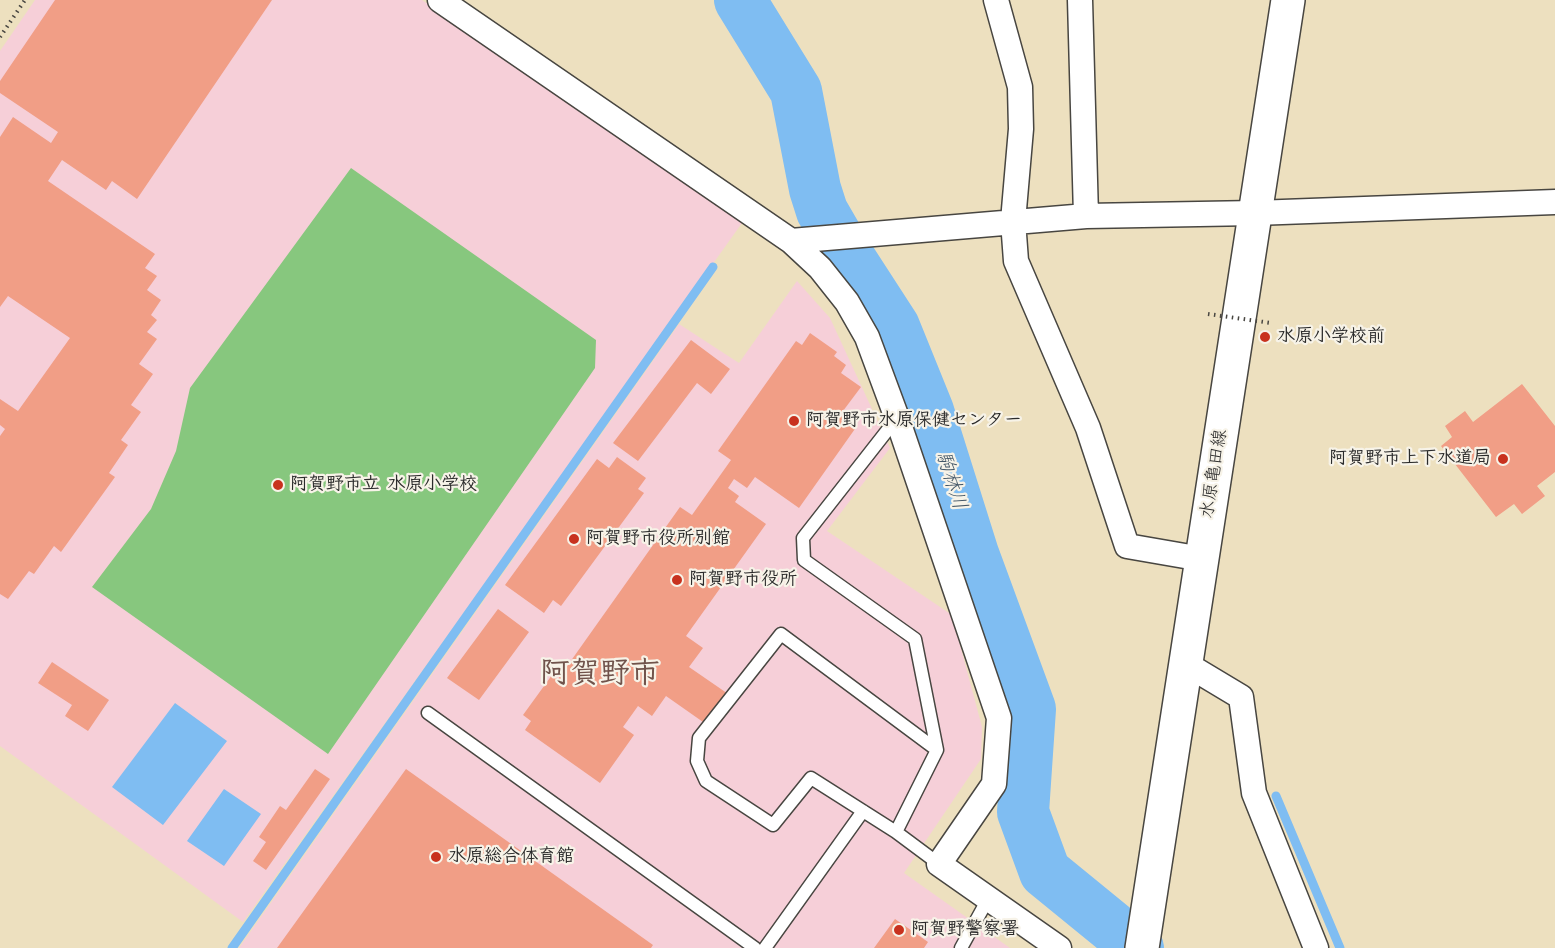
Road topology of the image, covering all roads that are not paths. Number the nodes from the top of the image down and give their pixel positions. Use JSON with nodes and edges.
{"nodes":[{"id":1,"x":440,"y":0,"type":"edge"},
{"id":2,"x":996,"y":0,"type":"edge"},
{"id":3,"x":1080,"y":0,"type":"edge"},
{"id":4,"x":1288,"y":0,"type":"edge"},
{"id":5,"x":1555,"y":202,"type":"edge"},
{"id":6,"x":1255,"y":213,"type":"junction"},
{"id":7,"x":1086,"y":216,"type":"junction"},
{"id":8,"x":1013,"y":220,"type":"junction"},
{"id":9,"x":791,"y":241,"type":"junction"},
{"id":10,"x":897,"y":418,"type":"junction"},
{"id":11,"x":1202,"y":559,"type":"junction"},
{"id":12,"x":1186,"y":664,"type":"junction"},
{"id":13,"x":428,"y":713,"type":"dead end"},
{"id":14,"x":938,"y":750,"type":"junction"},
{"id":15,"x":863,"y":811,"type":"junction"},
{"id":16,"x":896,"y":832,"type":"junction"},
{"id":17,"x":939,"y":864,"type":"junction"},
{"id":18,"x":988,"y":898,"type":"junction"},
{"id":19,"x":1144,"y":935,"type":"edge"},
{"id":20,"x":755,"y":948,"type":"edge"},
{"id":21,"x":765,"y":948,"type":"edge"},
{"id":22,"x":961,"y":948,"type":"edge"},
{"id":23,"x":1059,"y":948,"type":"edge"},
{"id":24,"x":1316,"y":948,"type":"edge"}],
"edges":[{"from":1,"to":9,"type":"street"},
{"from":2,"to":8,"type":"street"},
{"from":3,"to":7,"type":"street"},
{"from":4,"to":6,"type":"main road","name":"水原亀田線"},
{"from":5,"to":6,"type":"street"},
{"from":6,"to":7,"type":"street"},
{"from":6,"to":11,"type":"main road","name":"水原亀田線"},
{"from":7,"to":8,"type":"street"},
{"from":8,"to":9,"type":"street"},
{"from":8,"to":11,"type":"street"},
{"from":9,"to":10,"type":"street"},
{"from":10,"to":14,"type":"lane"},
{"from":10,"to":17,"type":"street"},
{"from":11,"to":12,"type":"main road","name":"水原亀田線"},
{"from":12,"to":19,"type":"main road","name":"水原亀田線"},
{"from":12,"to":24,"type":"street"},
{"from":13,"to":20,"type":"lane"},
{"from":14,"to":15,"type":"lane"},
{"from":14,"to":16,"type":"lane"},
{"from":15,"to":16,"type":"lane"},
{"from":15,"to":21,"type":"lane"},
{"from":16,"to":17,"type":"lane"},
{"from":17,"to":18,"type":"street"},
{"from":18,"to":22,"type":"lane"},
{"from":18,"to":23,"type":"street"}]}
